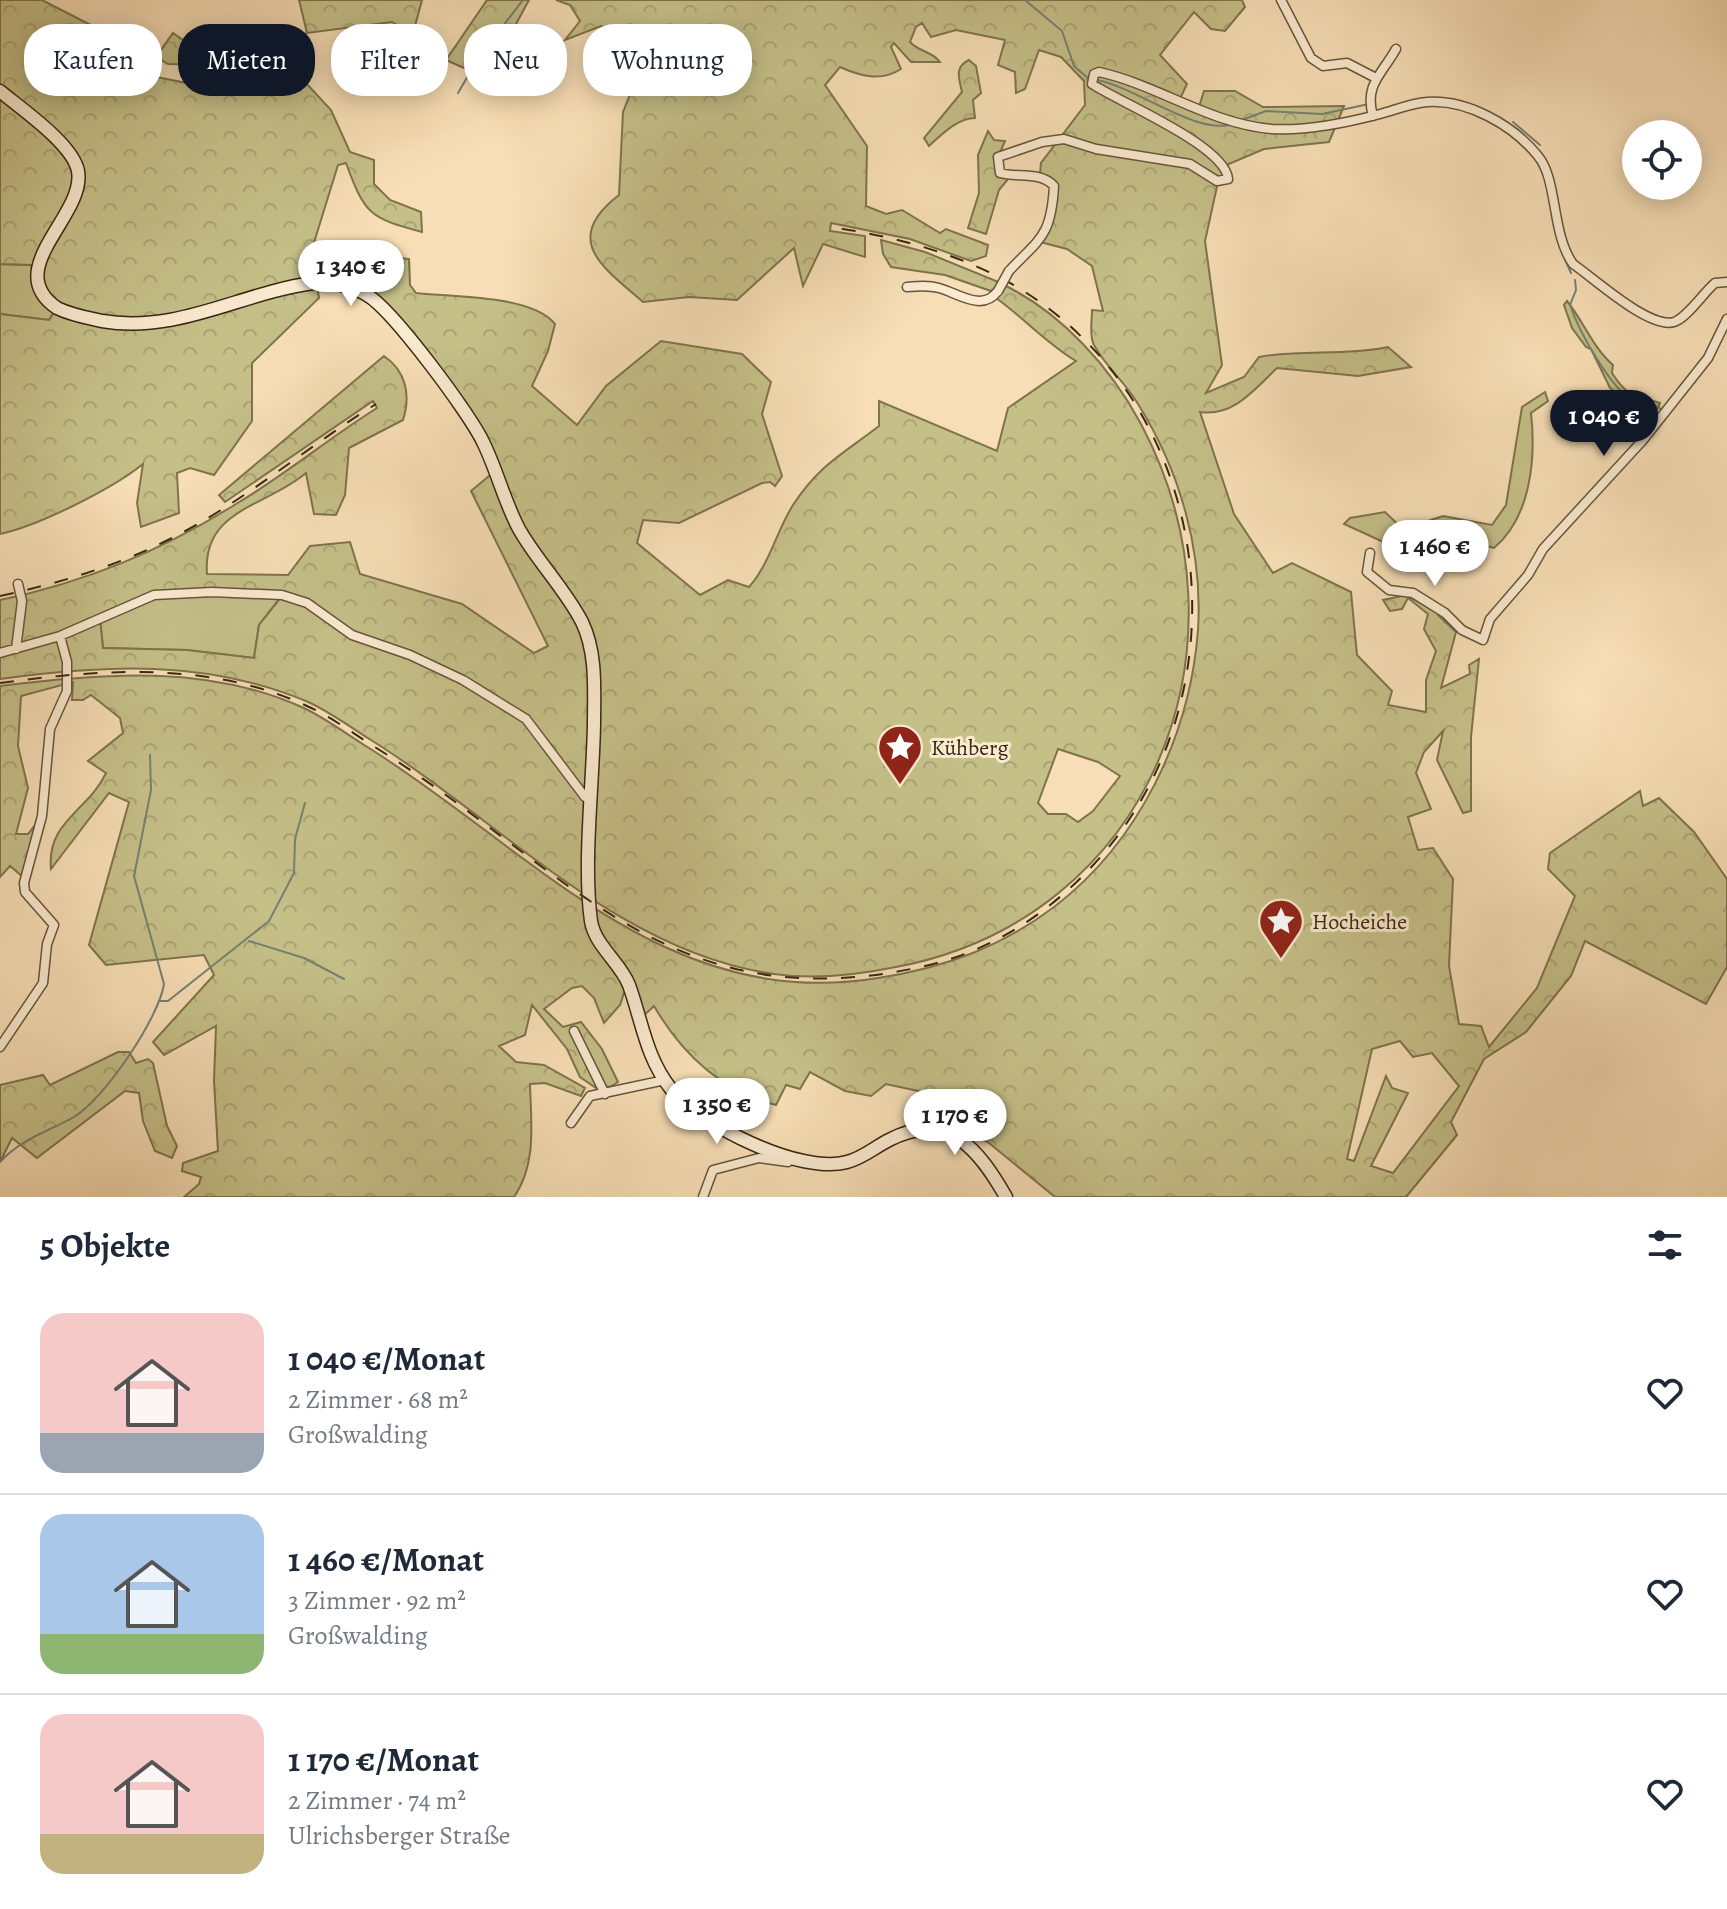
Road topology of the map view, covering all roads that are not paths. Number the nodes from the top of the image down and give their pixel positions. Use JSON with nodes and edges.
{"nodes":[{"id":1,"x":1281,"y":0,"type":"edge"},
{"id":2,"x":1396,"y":49,"type":"dead end"},
{"id":3,"x":1374,"y":77,"type":"junction"},
{"id":4,"x":0,"y":91,"type":"edge"},
{"id":5,"x":1371,"y":109,"type":"junction"},
{"id":6,"x":1727,"y":282,"type":"edge"},
{"id":7,"x":907,"y":287,"type":"dead end"},
{"id":8,"x":1727,"y":319,"type":"edge"},
{"id":9,"x":1370,"y":553,"type":"dead end"},
{"id":10,"x":18,"y":584,"type":"dead end"},
{"id":11,"x":60,"y":636,"type":"junction"},
{"id":12,"x":16,"y":649,"type":"junction"},
{"id":13,"x":0,"y":653,"type":"edge"},
{"id":14,"x":592,"y":800,"type":"junction"},
{"id":15,"x":574,"y":1031,"type":"dead end"},
{"id":16,"x":0,"y":1047,"type":"edge"},
{"id":17,"x":665,"y":1080,"type":"junction"},
{"id":18,"x":605,"y":1094,"type":"junction"},
{"id":19,"x":571,"y":1123,"type":"dead end"},
{"id":20,"x":801,"y":1159,"type":"junction"},
{"id":21,"x":703,"y":1197,"type":"edge"},
{"id":22,"x":1006,"y":1197,"type":"edge"}],
"edges":[{"from":1,"to":3,"type":"street"},
{"from":2,"to":3,"type":"street"},
{"from":3,"to":5,"type":"street"},
{"from":4,"to":14,"type":"street"},
{"from":5,"to":6,"type":"street"},
{"from":5,"to":7,"type":"street","bridge":true},
{"from":8,"to":9,"type":"street"},
{"from":10,"to":12,"type":"street"},
{"from":11,"to":12,"type":"street"},
{"from":11,"to":14,"type":"street"},
{"from":11,"to":16,"type":"street"},
{"from":12,"to":13,"type":"street"},
{"from":14,"to":17,"type":"street"},
{"from":15,"to":18,"type":"street"},
{"from":17,"to":18,"type":"street"},
{"from":17,"to":20,"type":"street"},
{"from":18,"to":19,"type":"street"},
{"from":20,"to":21,"type":"street"},
{"from":20,"to":22,"type":"street"}]}
